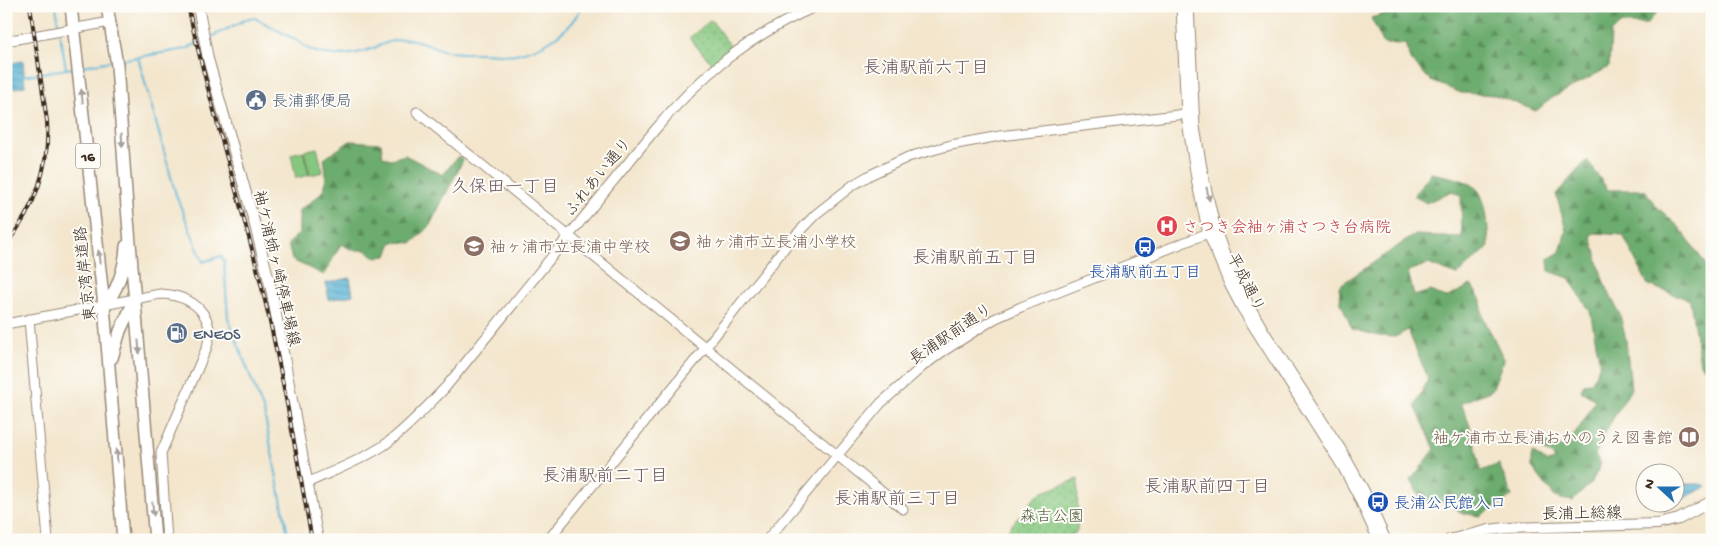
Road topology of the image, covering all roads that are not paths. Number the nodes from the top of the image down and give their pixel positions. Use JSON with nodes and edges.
{"nodes":[{"id":1,"x":71,"y":6,"type":"edge"},
{"id":2,"x":107,"y":6,"type":"edge"},
{"id":3,"x":198,"y":6,"type":"edge"},
{"id":4,"x":817,"y":6,"type":"edge"},
{"id":5,"x":1180,"y":6,"type":"edge"},
{"id":6,"x":1189,"y":6,"type":"edge"},
{"id":7,"x":110,"y":22,"type":"junction"},
{"id":8,"x":72,"y":29,"type":"junction"},
{"id":9,"x":6,"y":41,"type":"edge"},
{"id":10,"x":417,"y":112,"type":"dead end"},
{"id":11,"x":1190,"y":114,"type":"junction"},
{"id":12,"x":127,"y":207,"type":"junction"},
{"id":13,"x":1212,"y":232,"type":"junction"},
{"id":14,"x":568,"y":236,"type":"junction"},
{"id":15,"x":135,"y":298,"type":"junction"},
{"id":16,"x":104,"y":306,"type":"junction"},
{"id":17,"x":29,"y":319,"type":"junction"},
{"id":18,"x":6,"y":324,"type":"edge"},
{"id":19,"x":706,"y":348,"type":"junction"},
{"id":20,"x":109,"y":369,"type":"junction"},
{"id":21,"x":837,"y":456,"type":"junction"},
{"id":22,"x":307,"y":483,"type":"junction"},
{"id":23,"x":1712,"y":501,"type":"edge"},
{"id":24,"x":903,"y":509,"type":"dead end"},
{"id":25,"x":48,"y":540,"type":"edge"},
{"id":26,"x":123,"y":540,"type":"edge"},
{"id":27,"x":155,"y":540,"type":"edge"},
{"id":28,"x":167,"y":540,"type":"edge"},
{"id":29,"x":318,"y":540,"type":"edge"},
{"id":30,"x":548,"y":540,"type":"edge"},
{"id":31,"x":767,"y":540,"type":"edge"},
{"id":32,"x":1378,"y":540,"type":"edge"},
{"id":33,"x":1386,"y":540,"type":"edge"},
{"id":34,"x":1449,"y":540,"type":"edge"}],
"edges":[{"from":1,"to":8,"type":"highway","name":"東京湾岸道路","number":"16"},
{"from":2,"to":7,"type":"highway","number":"16"},
{"from":3,"to":22,"type":"main road","name":"袖ケ浦姉ヶ崎停車場線"},
{"from":4,"to":14,"type":"street","name":"ふれあい通り"},
{"from":5,"to":11,"type":"street","name":"平成通り"},
{"from":6,"to":11,"type":"street","name":"平成通り"},
{"from":7,"to":8,"type":"street"},
{"from":7,"to":12,"type":"highway","number":"16","one_way":true},
{"from":8,"to":9,"type":"street"},
{"from":16,"to":8,"type":"highway","name":"東京湾岸道路","number":"16","one_way":true},
{"from":10,"to":14,"type":"street"},
{"from":11,"to":13,"type":"street","name":"平成通り"},
{"from":11,"to":19,"type":"street"},
{"from":12,"to":15,"type":"highway","number":"16"},
{"from":12,"to":16,"type":"highway"},
{"from":13,"to":21,"type":"street","name":"長浦駅前通り"},
{"from":13,"to":32,"type":"street","name":"平成通り"},
{"from":13,"to":33,"type":"street","name":"平成通り"},
{"from":14,"to":19,"type":"street"},
{"from":14,"to":22,"type":"street","name":"ふれあい通り"},
{"from":15,"to":16,"type":"street"},
{"from":15,"to":20,"type":"highway"},
{"from":15,"to":27,"type":"highway","number":"16","one_way":true},
{"from":15,"to":28,"type":"street"},
{"from":16,"to":17,"type":"street"},
{"from":16,"to":20,"type":"highway","name":"東京湾岸道路","number":"16"},
{"from":17,"to":18,"type":"street"},
{"from":17,"to":25,"type":"street"},
{"from":19,"to":21,"type":"street"},
{"from":19,"to":30,"type":"street"},
{"from":26,"to":20,"type":"highway","name":"東京湾岸道路","number":"16","one_way":true},
{"from":21,"to":24,"type":"street"},
{"from":21,"to":31,"type":"street","name":"長浦駅前通り"},
{"from":22,"to":29,"type":"main road","name":"袖ケ浦姉ヶ崎停車場線"},
{"from":23,"to":34,"type":"main road","name":"長浦上総線"}]}
